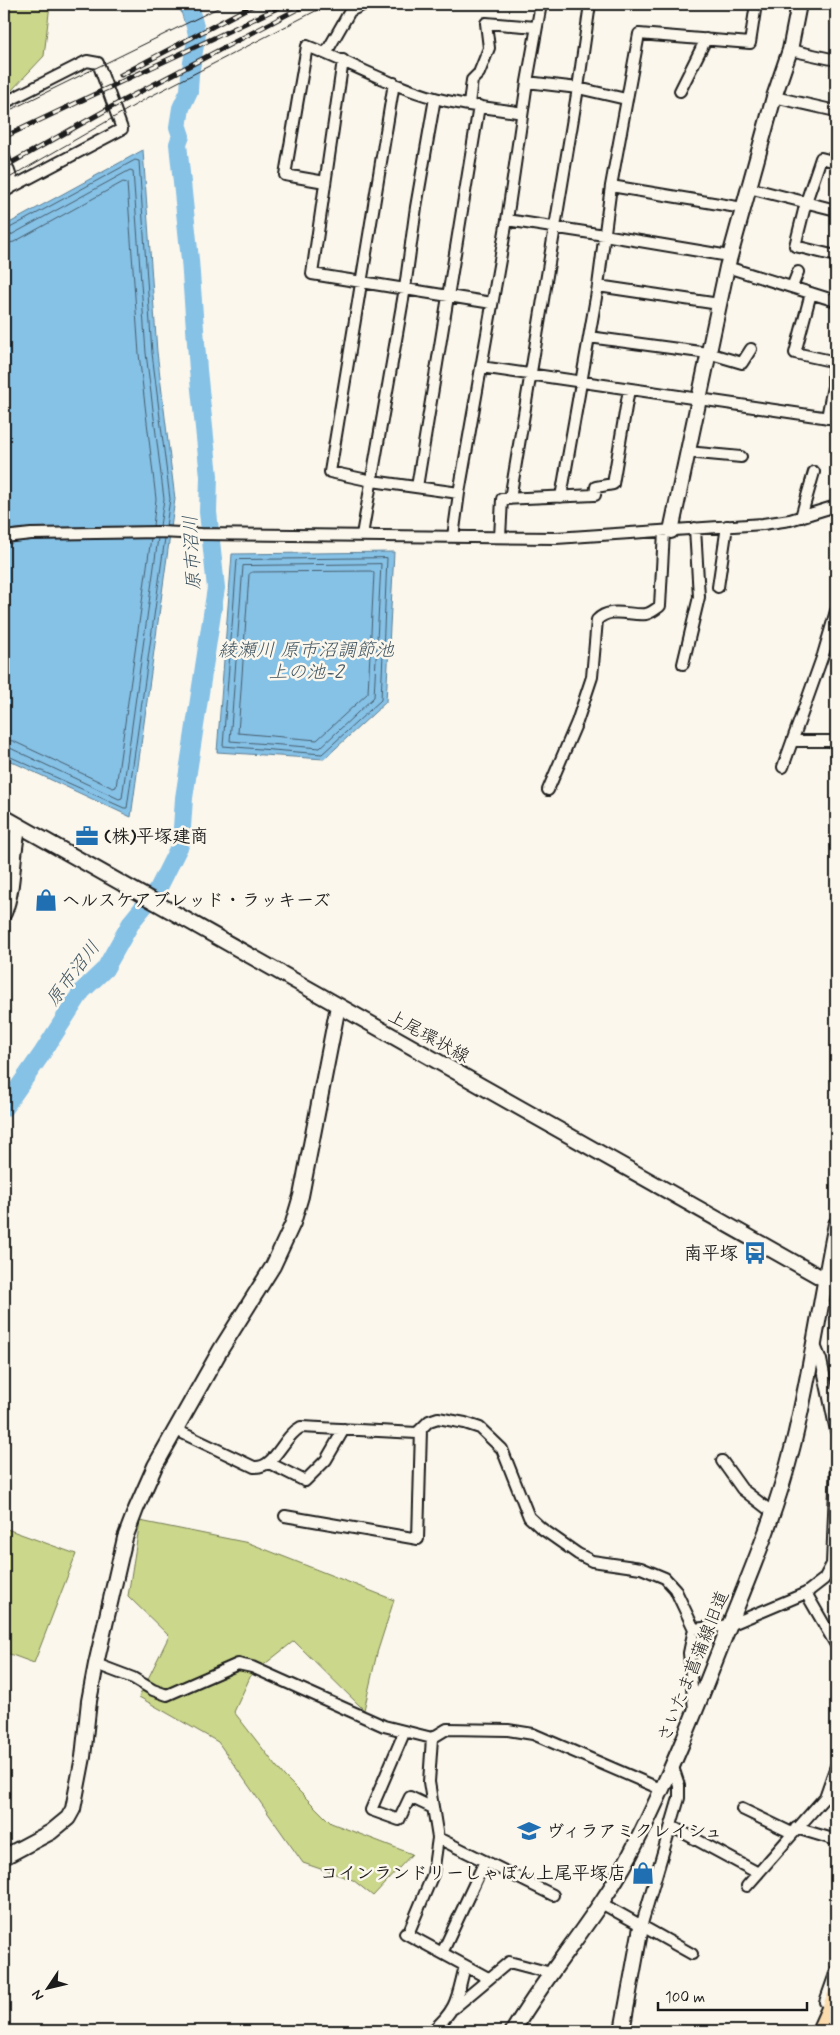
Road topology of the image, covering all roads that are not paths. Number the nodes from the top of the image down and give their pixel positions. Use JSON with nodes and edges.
{"nodes":[{"id":1,"x":365,"y":4,"type":"edge"},
{"id":2,"x":541,"y":4,"type":"edge"},
{"id":3,"x":590,"y":4,"type":"edge"},
{"id":4,"x":756,"y":4,"type":"edge"},
{"id":5,"x":799,"y":4,"type":"edge"},
{"id":6,"x":348,"y":7,"type":"edge"},
{"id":7,"x":536,"y":27,"type":"junction"},
{"id":8,"x":706,"y":39,"type":"junction"},
{"id":9,"x":790,"y":50,"type":"junction"},
{"id":10,"x":326,"y":53,"type":"junction"},
{"id":11,"x":343,"y":60,"type":"junction"},
{"id":12,"x":836,"y":60,"type":"edge"},
{"id":13,"x":527,"y":82,"type":"junction"},
{"id":14,"x":394,"y":83,"type":"junction"},
{"id":15,"x":578,"y":88,"type":"junction"},
{"id":16,"x":680,"y":90,"type":"dead end"},
{"id":17,"x":774,"y":97,"type":"junction"},
{"id":18,"x":435,"y":98,"type":"junction"},
{"id":19,"x":626,"y":99,"type":"junction"},
{"id":20,"x":4,"y":103,"type":"edge"},
{"id":21,"x":474,"y":105,"type":"junction"},
{"id":22,"x":836,"y":111,"type":"edge"},
{"id":23,"x":522,"y":113,"type":"junction"},
{"id":24,"x":4,"y":157,"type":"edge"},
{"id":25,"x":836,"y":162,"type":"edge"},
{"id":26,"x":326,"y":182,"type":"junction"},
{"id":27,"x":14,"y":186,"type":"junction"},
{"id":28,"x":611,"y":186,"type":"junction"},
{"id":29,"x":748,"y":188,"type":"junction"},
{"id":30,"x":4,"y":192,"type":"edge"},
{"id":31,"x":806,"y":202,"type":"junction"},
{"id":32,"x":743,"y":208,"type":"junction"},
{"id":33,"x":836,"y":210,"type":"edge"},
{"id":34,"x":507,"y":220,"type":"junction"},
{"id":35,"x":555,"y":227,"type":"junction"},
{"id":36,"x":604,"y":235,"type":"junction"},
{"id":37,"x":836,"y":256,"type":"edge"},
{"id":38,"x":728,"y":262,"type":"junction"},
{"id":39,"x":798,"y":272,"type":"dead end"},
{"id":40,"x":360,"y":281,"type":"junction"},
{"id":41,"x":598,"y":286,"type":"junction"},
{"id":42,"x":792,"y":287,"type":"junction"},
{"id":43,"x":405,"y":288,"type":"junction"},
{"id":44,"x":811,"y":293,"type":"junction"},
{"id":45,"x":448,"y":295,"type":"junction"},
{"id":46,"x":836,"y":301,"type":"edge"},
{"id":47,"x":492,"y":303,"type":"junction"},
{"id":48,"x":718,"y":304,"type":"junction"},
{"id":49,"x":590,"y":337,"type":"junction"},
{"id":50,"x":751,"y":349,"type":"dead end"},
{"id":51,"x":708,"y":353,"type":"junction"},
{"id":52,"x":835,"y":361,"type":"edge"},
{"id":53,"x":482,"y":367,"type":"junction"},
{"id":54,"x":531,"y":374,"type":"junction"},
{"id":55,"x":582,"y":382,"type":"junction"},
{"id":56,"x":629,"y":389,"type":"junction"},
{"id":57,"x":698,"y":399,"type":"junction"},
{"id":58,"x":832,"y":419,"type":"edge"},
{"id":59,"x":687,"y":452,"type":"junction"},
{"id":60,"x":741,"y":457,"type":"dead end"},
{"id":61,"x":814,"y":472,"type":"dead end"},
{"id":62,"x":372,"y":481,"type":"junction"},
{"id":63,"x":417,"y":487,"type":"junction"},
{"id":64,"x":459,"y":493,"type":"junction"},
{"id":65,"x":561,"y":497,"type":"junction"},
{"id":66,"x":510,"y":499,"type":"junction"},
{"id":67,"x":836,"y":506,"type":"edge"},
{"id":68,"x":801,"y":517,"type":"junction"},
{"id":69,"x":728,"y":526,"type":"junction"},
{"id":70,"x":695,"y":528,"type":"junction"},
{"id":71,"x":667,"y":531,"type":"junction"},
{"id":72,"x":362,"y":536,"type":"junction"},
{"id":73,"x":4,"y":537,"type":"edge"},
{"id":74,"x":454,"y":537,"type":"junction"},
{"id":75,"x":500,"y":537,"type":"junction"},
{"id":76,"x":718,"y":588,"type":"dead end"},
{"id":77,"x":836,"y":610,"type":"edge"},
{"id":78,"x":684,"y":664,"type":"dead end"},
{"id":79,"x":793,"y":740,"type":"junction"},
{"id":80,"x":836,"y":741,"type":"edge"},
{"id":81,"x":783,"y":767,"type":"dead end"},
{"id":82,"x":548,"y":790,"type":"dead end"},
{"id":83,"x":4,"y":817,"type":"edge"},
{"id":84,"x":19,"y":826,"type":"junction"},
{"id":85,"x":4,"y":913,"type":"edge"},
{"id":86,"x":338,"y":1006,"type":"junction"},
{"id":87,"x":836,"y":1224,"type":"edge"},
{"id":88,"x":830,"y":1284,"type":"edge"},
{"id":89,"x":814,"y":1343,"type":"junction"},
{"id":90,"x":344,"y":1429,"type":"junction"},
{"id":91,"x":421,"y":1429,"type":"junction"},
{"id":92,"x":176,"y":1430,"type":"junction"},
{"id":93,"x":836,"y":1431,"type":"edge"},
{"id":94,"x":836,"y":1451,"type":"edge"},
{"id":95,"x":722,"y":1462,"type":"dead end"},
{"id":96,"x":269,"y":1463,"type":"junction"},
{"id":97,"x":836,"y":1463,"type":"edge"},
{"id":98,"x":773,"y":1512,"type":"junction"},
{"id":99,"x":285,"y":1516,"type":"dead end"},
{"id":100,"x":834,"y":1555,"type":"edge"},
{"id":101,"x":806,"y":1593,"type":"junction"},
{"id":102,"x":730,"y":1625,"type":"junction"},
{"id":103,"x":694,"y":1629,"type":"junction"},
{"id":104,"x":836,"y":1644,"type":"edge"},
{"id":105,"x":96,"y":1664,"type":"junction"},
{"id":106,"x":694,"y":1714,"type":"junction"},
{"id":107,"x":404,"y":1733,"type":"junction"},
{"id":108,"x":432,"y":1738,"type":"junction"},
{"id":109,"x":836,"y":1766,"type":"edge"},
{"id":110,"x":673,"y":1767,"type":"junction"},
{"id":111,"x":663,"y":1790,"type":"junction"},
{"id":112,"x":831,"y":1794,"type":"edge"},
{"id":113,"x":433,"y":1808,"type":"junction"},
{"id":114,"x":742,"y":1809,"type":"dead end"},
{"id":115,"x":671,"y":1826,"type":"junction"},
{"id":116,"x":794,"y":1830,"type":"junction"},
{"id":117,"x":438,"y":1838,"type":"junction"},
{"id":118,"x":836,"y":1840,"type":"edge"},
{"id":119,"x":4,"y":1857,"type":"edge"},
{"id":120,"x":484,"y":1861,"type":"junction"},
{"id":121,"x":758,"y":1873,"type":"junction"},
{"id":122,"x":747,"y":1886,"type":"dead end"},
{"id":123,"x":553,"y":1895,"type":"dead end"},
{"id":124,"x":601,"y":1903,"type":"junction"},
{"id":125,"x":642,"y":1927,"type":"junction"},
{"id":126,"x":442,"y":1953,"type":"junction"},
{"id":127,"x":692,"y":1954,"type":"dead end"},
{"id":128,"x":465,"y":1966,"type":"junction"},
{"id":129,"x":836,"y":1972,"type":"edge"},
{"id":130,"x":552,"y":1973,"type":"junction"},
{"id":131,"x":488,"y":1978,"type":"junction"},
{"id":132,"x":836,"y":1995,"type":"edge"},
{"id":133,"x":454,"y":2008,"type":"junction"},
{"id":134,"x":521,"y":2025,"type":"edge"},
{"id":135,"x":432,"y":2031,"type":"edge"},
{"id":136,"x":513,"y":2031,"type":"edge"},
{"id":137,"x":622,"y":2031,"type":"edge"},
{"id":138,"x":814,"y":2031,"type":"edge"},
{"id":139,"x":820,"y":2031,"type":"edge"}],
"edges":[{"from":1,"to":6,"type":"street"},
{"from":2,"to":7,"type":"street"},
{"from":3,"to":15,"type":"street"},
{"from":4,"to":8,"type":"street"},
{"from":5,"to":9,"type":"street"},
{"from":6,"to":10,"type":"street"},
{"from":7,"to":13,"type":"street"},
{"from":7,"to":21,"type":"street"},
{"from":8,"to":16,"type":"street"},
{"from":8,"to":19,"type":"street"},
{"from":9,"to":12,"type":"street"},
{"from":9,"to":17,"type":"street"},
{"from":10,"to":11,"type":"street"},
{"from":10,"to":26,"type":"street"},
{"from":11,"to":14,"type":"street"},
{"from":11,"to":26,"type":"street"},
{"from":13,"to":15,"type":"street"},
{"from":13,"to":23,"type":"street"},
{"from":14,"to":18,"type":"street"},
{"from":14,"to":40,"type":"street"},
{"from":15,"to":19,"type":"street"},
{"from":15,"to":35,"type":"street"},
{"from":17,"to":22,"type":"street"},
{"from":17,"to":29,"type":"street"},
{"from":18,"to":21,"type":"street"},
{"from":18,"to":43,"type":"street"},
{"from":19,"to":28,"type":"street"},
{"from":20,"to":27,"type":"street"},
{"from":21,"to":23,"type":"street"},
{"from":21,"to":45,"type":"street"},
{"from":23,"to":34,"type":"street"},
{"from":24,"to":27,"type":"street"},
{"from":25,"to":31,"type":"street"},
{"from":26,"to":40,"type":"street"},
{"from":27,"to":30,"type":"street"},
{"from":28,"to":32,"type":"street"},
{"from":28,"to":36,"type":"street"},
{"from":29,"to":31,"type":"street"},
{"from":29,"to":32,"type":"street"},
{"from":31,"to":33,"type":"street"},
{"from":31,"to":37,"type":"street"},
{"from":32,"to":38,"type":"street"},
{"from":34,"to":35,"type":"street"},
{"from":34,"to":47,"type":"street"},
{"from":35,"to":36,"type":"street"},
{"from":35,"to":54,"type":"street"},
{"from":36,"to":38,"type":"street"},
{"from":36,"to":41,"type":"street"},
{"from":38,"to":42,"type":"street"},
{"from":38,"to":48,"type":"street"},
{"from":39,"to":42,"type":"street"},
{"from":40,"to":43,"type":"street"},
{"from":40,"to":62,"type":"street"},
{"from":41,"to":48,"type":"street"},
{"from":41,"to":49,"type":"street"},
{"from":42,"to":44,"type":"street"},
{"from":43,"to":45,"type":"street"},
{"from":43,"to":62,"type":"street"},
{"from":44,"to":46,"type":"street"},
{"from":44,"to":52,"type":"street"},
{"from":45,"to":47,"type":"street"},
{"from":45,"to":63,"type":"street"},
{"from":47,"to":53,"type":"street"},
{"from":48,"to":51,"type":"street"},
{"from":49,"to":51,"type":"street"},
{"from":49,"to":55,"type":"street"},
{"from":50,"to":51,"type":"street"},
{"from":51,"to":57,"type":"street"},
{"from":52,"to":58,"type":"street"},
{"from":53,"to":54,"type":"street"},
{"from":53,"to":64,"type":"street"},
{"from":54,"to":55,"type":"street"},
{"from":54,"to":66,"type":"street"},
{"from":55,"to":56,"type":"street"},
{"from":55,"to":65,"type":"street"},
{"from":56,"to":57,"type":"street"},
{"from":56,"to":65,"type":"street"},
{"from":57,"to":58,"type":"street"},
{"from":57,"to":59,"type":"street"},
{"from":59,"to":60,"type":"street"},
{"from":59,"to":71,"type":"street"},
{"from":61,"to":68,"type":"street"},
{"from":62,"to":63,"type":"street"},
{"from":62,"to":72,"type":"street"},
{"from":63,"to":64,"type":"street"},
{"from":64,"to":74,"type":"street"},
{"from":65,"to":66,"type":"street"},
{"from":66,"to":75,"type":"street"},
{"from":67,"to":68,"type":"street"},
{"from":68,"to":69,"type":"street"},
{"from":69,"to":70,"type":"street"},
{"from":69,"to":76,"type":"street"},
{"from":70,"to":71,"type":"street"},
{"from":70,"to":78,"type":"street"},
{"from":71,"to":75,"type":"street"},
{"from":71,"to":82,"type":"street"},
{"from":72,"to":73,"type":"street"},
{"from":72,"to":74,"type":"street"},
{"from":74,"to":75,"type":"street"},
{"from":77,"to":79,"type":"street"},
{"from":79,"to":80,"type":"street"},
{"from":79,"to":81,"type":"street"},
{"from":83,"to":84,"type":"street","name":"上尾環状線"},
{"from":84,"to":85,"type":"street"},
{"from":84,"to":86,"type":"street","name":"上尾環状線"},
{"from":86,"to":88,"type":"street","name":"上尾環状線"},
{"from":86,"to":92,"type":"street"},
{"from":87,"to":88,"type":"street","name":"さいたま菖蒲線旧道"},
{"from":88,"to":89,"type":"street","name":"さいたま菖蒲線旧道"},
{"from":89,"to":93,"type":"street"},
{"from":89,"to":98,"type":"street","name":"さいたま菖蒲線旧道"},
{"from":90,"to":91,"type":"street"},
{"from":90,"to":96,"type":"street"},
{"from":90,"to":96,"type":"street"},
{"from":91,"to":99,"type":"street"},
{"from":91,"to":103,"type":"street"},
{"from":92,"to":96,"type":"street"},
{"from":92,"to":105,"type":"street"},
{"from":94,"to":97,"type":"street"},
{"from":95,"to":98,"type":"street"},
{"from":97,"to":100,"type":"street"},
{"from":98,"to":102,"type":"street","name":"さいたま菖蒲線旧道"},
{"from":100,"to":101,"type":"street"},
{"from":101,"to":102,"type":"street"},
{"from":101,"to":104,"type":"street"},
{"from":102,"to":103,"type":"street"},
{"from":102,"to":106,"type":"street","name":"さいたま菖蒲線旧道"},
{"from":103,"to":106,"type":"street"},
{"from":105,"to":107,"type":"street"},
{"from":105,"to":119,"type":"street"},
{"from":106,"to":110,"type":"street","name":"さいたま菖蒲線旧道"},
{"from":107,"to":108,"type":"street"},
{"from":107,"to":113,"type":"street"},
{"from":108,"to":111,"type":"street"},
{"from":108,"to":113,"type":"street"},
{"from":109,"to":112,"type":"street"},
{"from":110,"to":111,"type":"street","name":"さいたま菖蒲線旧道"},
{"from":110,"to":115,"type":"street"},
{"from":111,"to":124,"type":"street","name":"さいたま菖蒲線旧道"},
{"from":112,"to":116,"type":"street"},
{"from":113,"to":117,"type":"street"},
{"from":114,"to":116,"type":"street"},
{"from":115,"to":121,"type":"street"},
{"from":115,"to":125,"type":"street"},
{"from":116,"to":118,"type":"street"},
{"from":116,"to":121,"type":"street"},
{"from":117,"to":120,"type":"street"},
{"from":117,"to":126,"type":"street"},
{"from":120,"to":123,"type":"street"},
{"from":120,"to":126,"type":"street"},
{"from":121,"to":122,"type":"street"},
{"from":124,"to":125,"type":"street"},
{"from":124,"to":130,"type":"street","name":"さいたま菖蒲線旧道"},
{"from":125,"to":127,"type":"street"},
{"from":125,"to":137,"type":"street"},
{"from":126,"to":128,"type":"street"},
{"from":128,"to":131,"type":"street"},
{"from":128,"to":133,"type":"street"},
{"from":129,"to":138,"type":"street"},
{"from":130,"to":131,"type":"street"},
{"from":130,"to":134,"type":"street","name":"さいたま菖蒲線旧道"},
{"from":131,"to":133,"type":"street"},
{"from":132,"to":139,"type":"main road"},
{"from":133,"to":135,"type":"street"},
{"from":134,"to":136,"type":"street","name":"さいたま菖蒲線旧道"}]}
